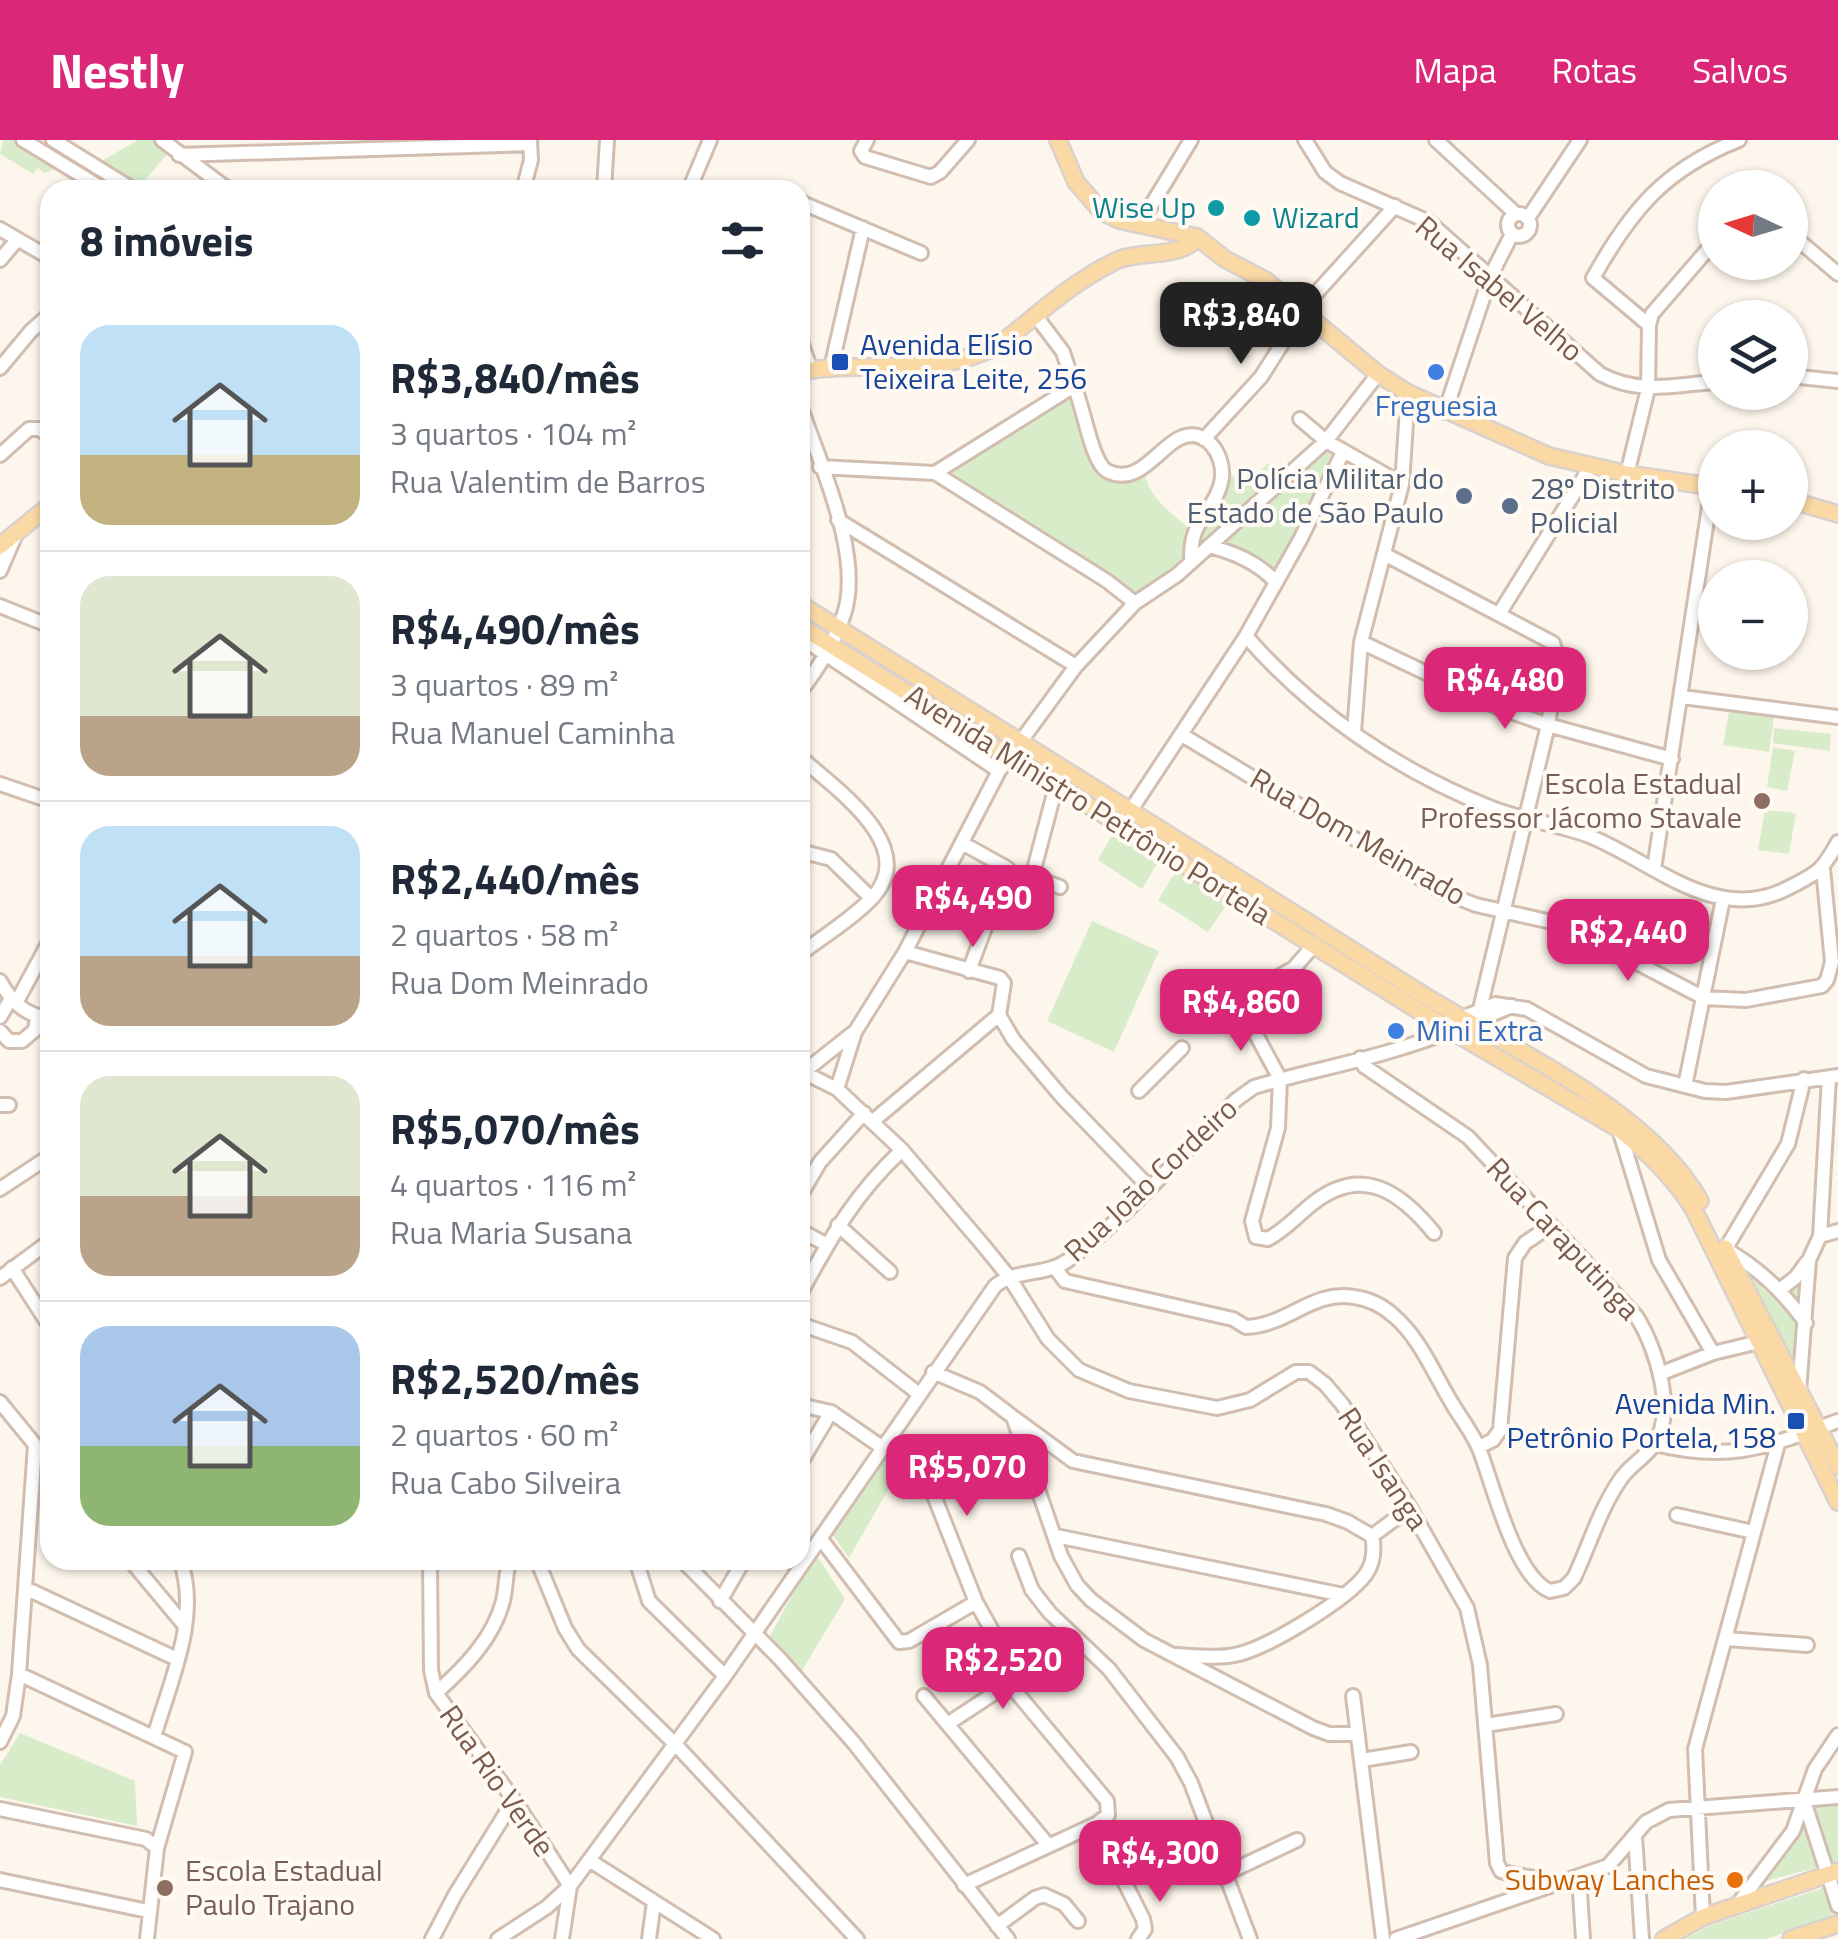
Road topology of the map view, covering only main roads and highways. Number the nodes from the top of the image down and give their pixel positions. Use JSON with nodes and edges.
{"nodes":[{"id":1,"x":1058,"y":140,"type":"edge"},
{"id":2,"x":1196,"y":237,"type":"junction"},
{"id":3,"x":1182,"y":250,"type":"junction"},
{"id":4,"x":1225,"y":259,"type":"junction"},
{"id":5,"x":810,"y":370,"type":"edge"},
{"id":6,"x":1698,"y":485,"type":"edge"},
{"id":7,"x":1808,"y":505,"type":"edge"},
{"id":8,"x":40,"y":514,"type":"edge"},
{"id":9,"x":1838,"y":514,"type":"edge"},
{"id":10,"x":0,"y":546,"type":"edge"},
{"id":11,"x":810,"y":610,"type":"edge"},
{"id":12,"x":810,"y":635,"type":"edge"},
{"id":13,"x":1453,"y":1027,"type":"junction"},
{"id":14,"x":1811,"y":1431,"type":"junction"},
{"id":15,"x":1838,"y":1466,"type":"edge"},
{"id":16,"x":1838,"y":1502,"type":"edge"},
{"id":17,"x":1833,"y":1872,"type":"edge"},
{"id":18,"x":1838,"y":1924,"type":"edge"},
{"id":19,"x":1664,"y":1939,"type":"edge"},
{"id":20,"x":1791,"y":1939,"type":"edge"}],
"edges":[{"from":1,"to":2,"type":"main road"},
{"from":2,"to":3,"type":"main road"},
{"from":2,"to":4,"type":"main road"},
{"from":3,"to":4,"type":"main road"},
{"from":3,"to":5,"type":"main road"},
{"from":4,"to":6,"type":"main road"},
{"from":7,"to":9,"type":"main road"},
{"from":8,"to":10,"type":"main road"},
{"from":11,"to":13,"type":"main road","name":"Avenida Ministro Petrônio Portela"},
{"from":12,"to":13,"type":"main road","name":"Avenida Ministro Petrônio Portela"},
{"from":13,"to":14,"type":"main road","name":"Avenida Ministro Petrônio Portela"},
{"from":13,"to":14,"type":"main road","name":"Avenida Ministro Petrônio Portela"},
{"from":14,"to":15,"type":"main road","name":"Avenida Ministro Petrônio Portela"},
{"from":14,"to":16,"type":"main road","name":"Avenida Ministro Petrônio Portela"},
{"from":17,"to":19,"type":"main road"},
{"from":18,"to":20,"type":"main road"}]}
